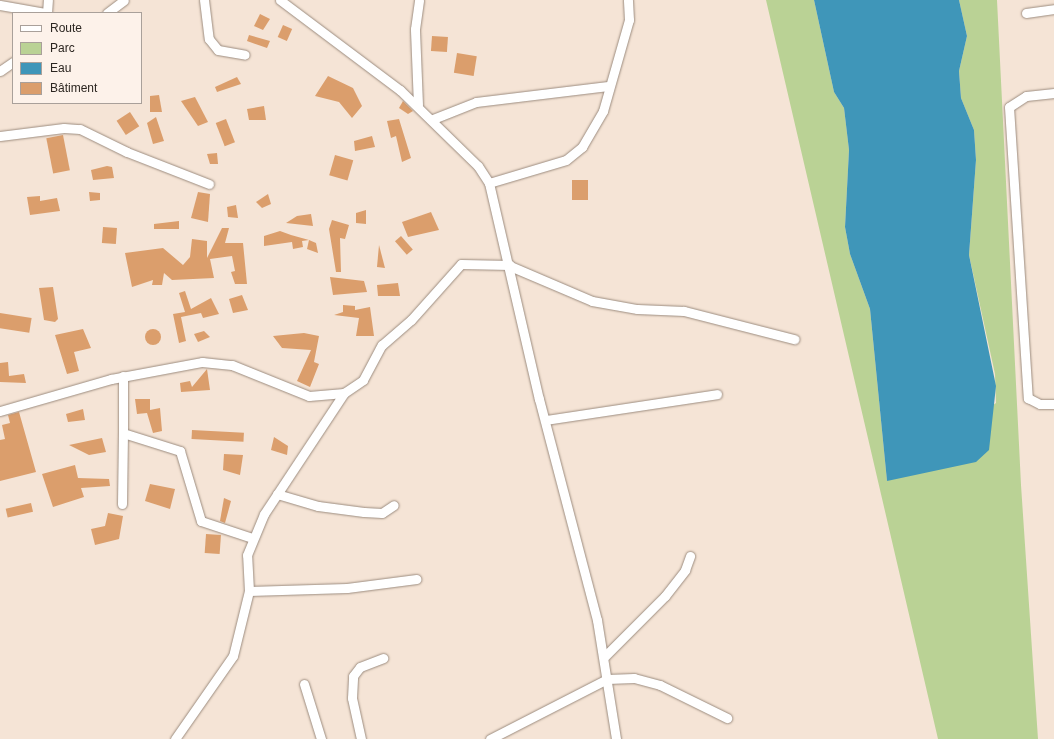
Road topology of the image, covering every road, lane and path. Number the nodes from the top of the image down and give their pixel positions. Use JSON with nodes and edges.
{"nodes":[{"id":1,"x":48,"y":0,"type":"edge"},
{"id":2,"x":124,"y":0,"type":"edge"},
{"id":3,"x":204,"y":0,"type":"edge"},
{"id":4,"x":280,"y":0,"type":"edge"},
{"id":5,"x":419,"y":0,"type":"edge"},
{"id":6,"x":628,"y":0,"type":"edge"},
{"id":7,"x":0,"y":5,"type":"edge"},
{"id":8,"x":1054,"y":9,"type":"edge"},
{"id":9,"x":41,"y":12,"type":"edge"},
{"id":10,"x":47,"y":12,"type":"edge"},
{"id":11,"x":108,"y":12,"type":"edge"},
{"id":12,"x":1026,"y":13,"type":"dead end"},
{"id":13,"x":245,"y":55,"type":"dead end"},
{"id":14,"x":12,"y":63,"type":"edge"},
{"id":15,"x":0,"y":71,"type":"edge"},
{"id":16,"x":608,"y":86,"type":"junction"},
{"id":17,"x":1054,"y":93,"type":"edge"},
{"id":18,"x":418,"y":106,"type":"junction"},
{"id":19,"x":433,"y":119,"type":"junction"},
{"id":20,"x":0,"y":136,"type":"edge"},
{"id":21,"x":488,"y":183,"type":"junction"},
{"id":22,"x":209,"y":184,"type":"dead end"},
{"id":23,"x":510,"y":266,"type":"junction"},
{"id":24,"x":794,"y":339,"type":"dead end"},
{"id":25,"x":123,"y":376,"type":"junction"},
{"id":26,"x":344,"y":393,"type":"junction"},
{"id":27,"x":717,"y":394,"type":"dead end"},
{"id":28,"x":1054,"y":404,"type":"edge"},
{"id":29,"x":0,"y":411,"type":"edge"},
{"id":30,"x":546,"y":420,"type":"junction"},
{"id":31,"x":123,"y":433,"type":"junction"},
{"id":32,"x":276,"y":494,"type":"junction"},
{"id":33,"x":122,"y":504,"type":"dead end"},
{"id":34,"x":394,"y":505,"type":"dead end"},
{"id":35,"x":252,"y":538,"type":"junction"},
{"id":36,"x":690,"y":556,"type":"dead end"},
{"id":37,"x":416,"y":579,"type":"dead end"},
{"id":38,"x":249,"y":591,"type":"junction"},
{"id":39,"x":604,"y":657,"type":"junction"},
{"id":40,"x":383,"y":658,"type":"dead end"},
{"id":41,"x":607,"y":679,"type":"junction"},
{"id":42,"x":304,"y":684,"type":"dead end"},
{"id":43,"x":727,"y":718,"type":"dead end"},
{"id":44,"x":174,"y":739,"type":"edge"},
{"id":45,"x":321,"y":739,"type":"edge"},
{"id":46,"x":361,"y":739,"type":"edge"},
{"id":47,"x":490,"y":739,"type":"edge"},
{"id":48,"x":616,"y":739,"type":"edge"}],
"edges":[{"from":1,"to":10,"type":"street"},
{"from":2,"to":11,"type":"street"},
{"from":3,"to":13,"type":"street"},
{"from":4,"to":18,"type":"street"},
{"from":5,"to":18,"type":"street"},
{"from":6,"to":16,"type":"street"},
{"from":7,"to":9,"type":"street"},
{"from":8,"to":12,"type":"street"},
{"from":14,"to":15,"type":"street"},
{"from":16,"to":19,"type":"street"},
{"from":16,"to":21,"type":"street"},
{"from":17,"to":28,"type":"street"},
{"from":18,"to":19,"type":"street"},
{"from":19,"to":21,"type":"street"},
{"from":20,"to":22,"type":"street"},
{"from":21,"to":23,"type":"street"},
{"from":23,"to":24,"type":"street"},
{"from":23,"to":26,"type":"street"},
{"from":23,"to":30,"type":"street"},
{"from":25,"to":26,"type":"street"},
{"from":25,"to":29,"type":"street"},
{"from":25,"to":31,"type":"street"},
{"from":26,"to":32,"type":"street"},
{"from":27,"to":30,"type":"street"},
{"from":30,"to":39,"type":"street"},
{"from":31,"to":33,"type":"street"},
{"from":31,"to":35,"type":"street"},
{"from":32,"to":34,"type":"street"},
{"from":32,"to":35,"type":"street"},
{"from":35,"to":38,"type":"street"},
{"from":36,"to":39,"type":"street"},
{"from":37,"to":38,"type":"street"},
{"from":38,"to":44,"type":"street"},
{"from":39,"to":41,"type":"street"},
{"from":40,"to":46,"type":"street"},
{"from":41,"to":43,"type":"street"},
{"from":41,"to":47,"type":"street"},
{"from":41,"to":48,"type":"street"},
{"from":42,"to":45,"type":"street"}]}
